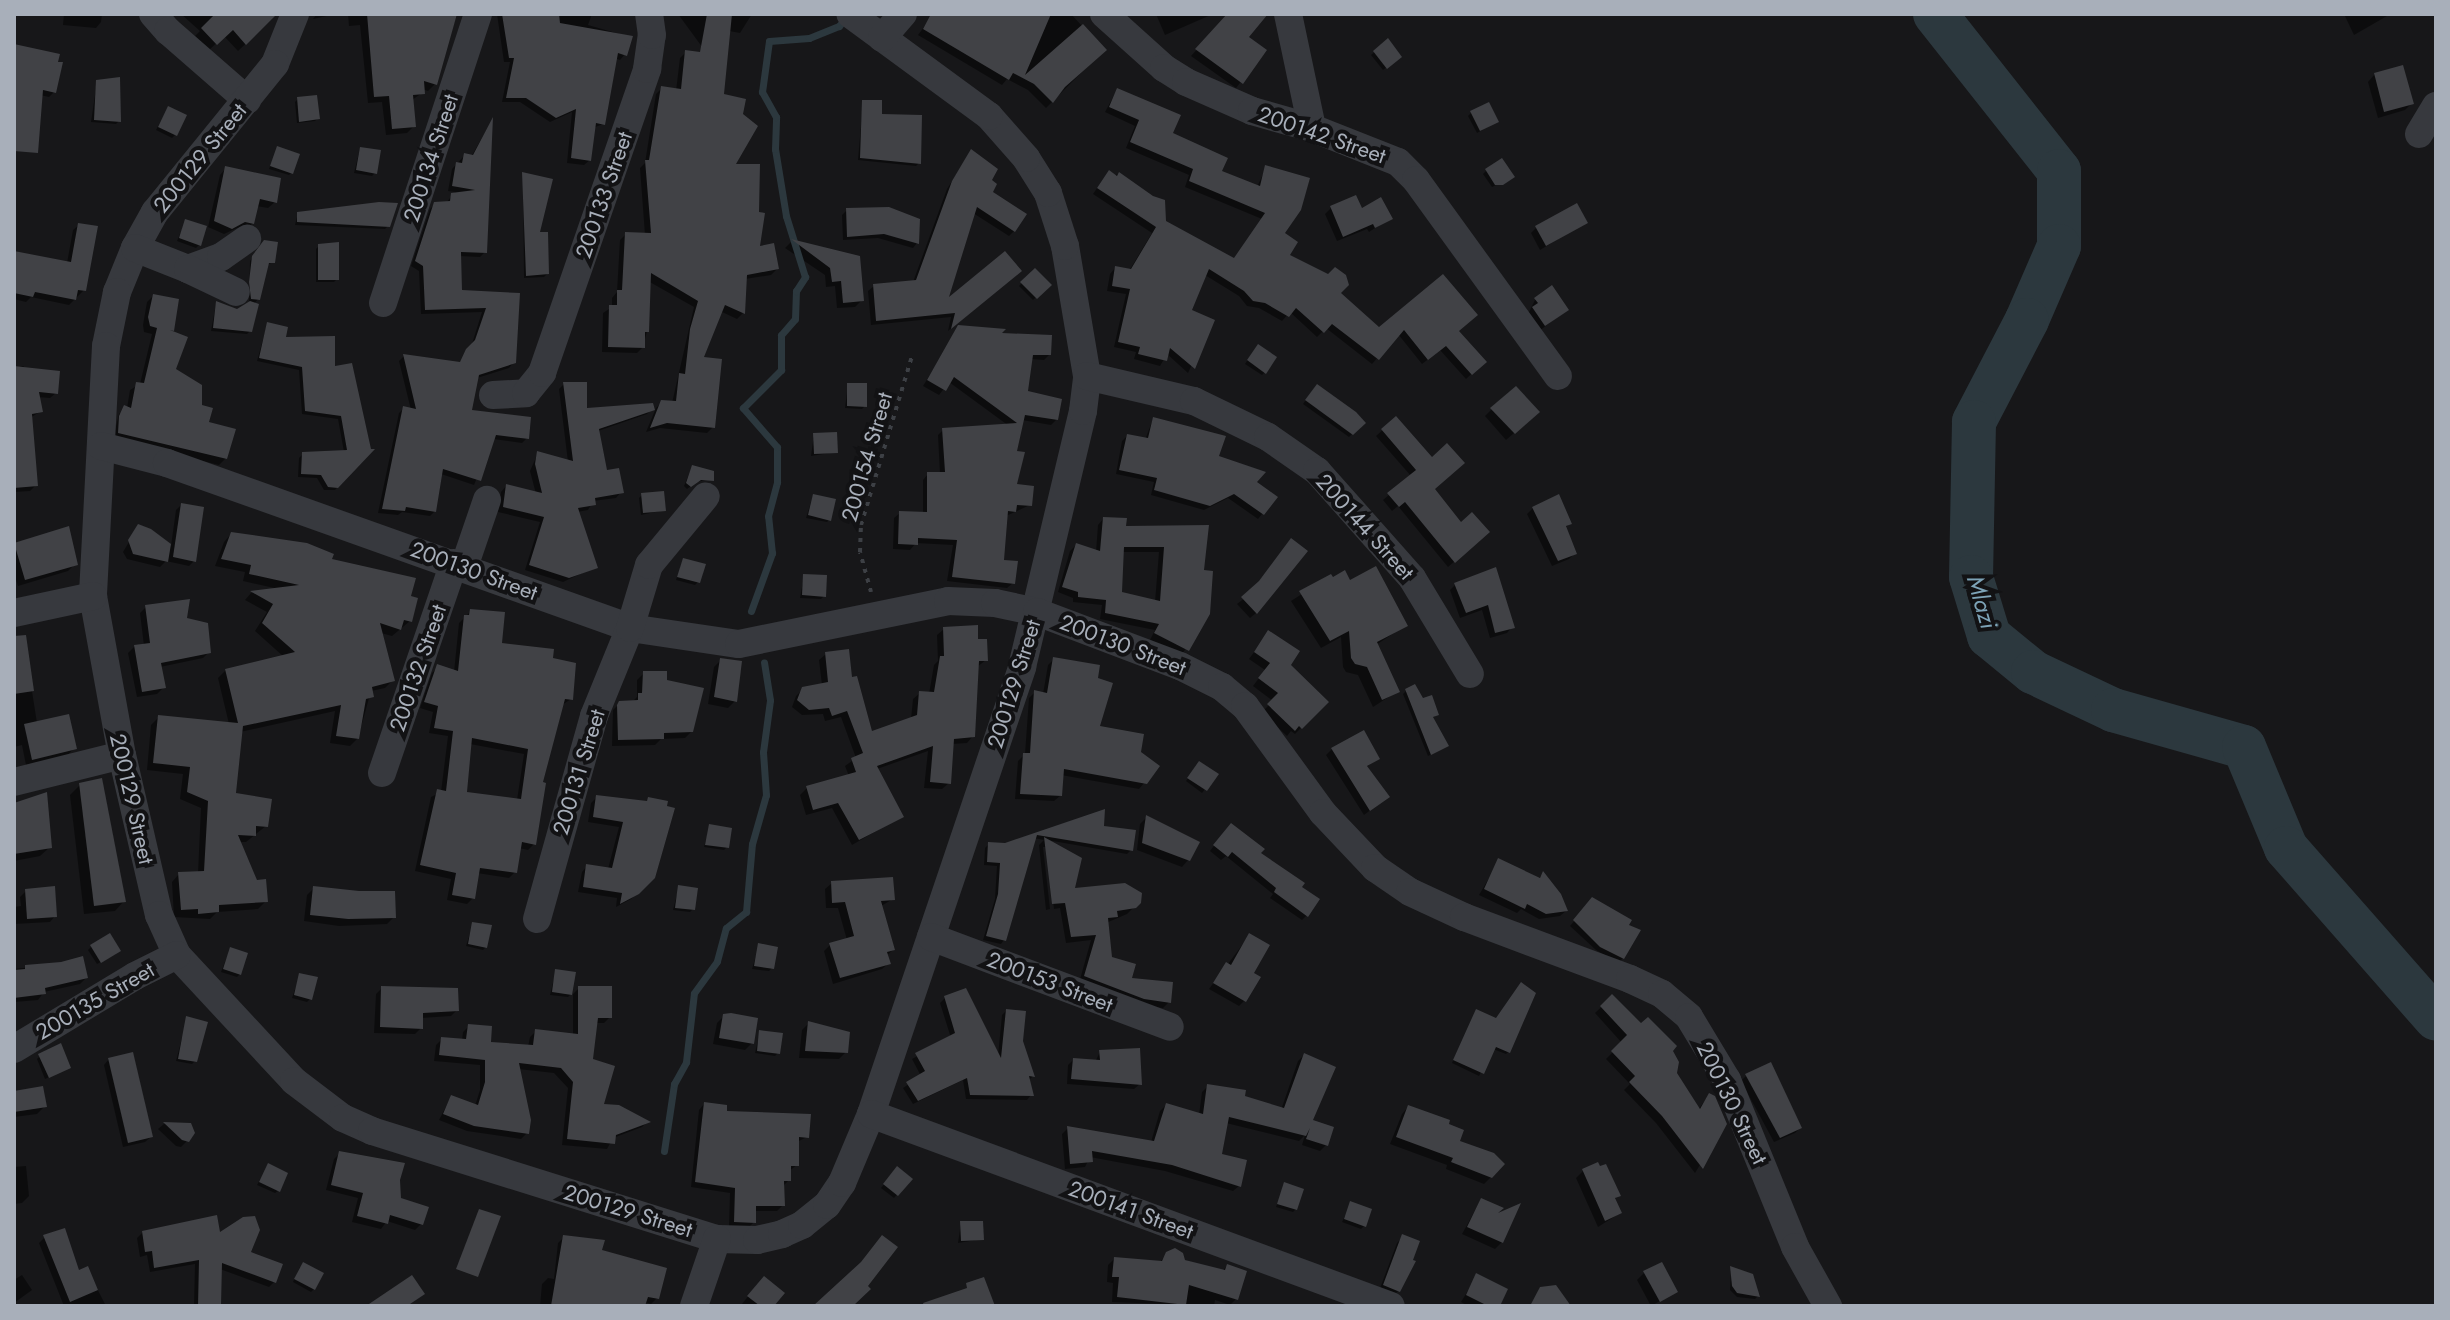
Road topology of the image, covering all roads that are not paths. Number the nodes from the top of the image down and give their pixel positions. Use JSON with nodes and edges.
{"nodes":[{"id":1,"x":153,"y":14,"type":"edge"},
{"id":2,"x":295,"y":14,"type":"edge"},
{"id":3,"x":478,"y":14,"type":"edge"},
{"id":4,"x":649,"y":14,"type":"edge"},
{"id":5,"x":903,"y":14,"type":"edge"},
{"id":6,"x":1104,"y":14,"type":"edge"},
{"id":7,"x":1288,"y":14,"type":"edge"},
{"id":8,"x":867,"y":27,"type":"edge"},
{"id":9,"x":247,"y":100,"type":"junction"},
{"id":10,"x":2436,"y":106,"type":"edge"},
{"id":11,"x":1312,"y":128,"type":"junction"},
{"id":12,"x":2419,"y":134,"type":"dead end"},
{"id":13,"x":247,"y":239,"type":"dead end"},
{"id":14,"x":135,"y":248,"type":"junction"},
{"id":15,"x":188,"y":269,"type":"junction"},
{"id":16,"x":236,"y":292,"type":"dead end"},
{"id":17,"x":383,"y":303,"type":"dead end"},
{"id":18,"x":1087,"y":376,"type":"junction"},
{"id":19,"x":1558,"y":376,"type":"dead end"},
{"id":20,"x":493,"y":395,"type":"dead end"},
{"id":21,"x":101,"y":446,"type":"junction"},
{"id":22,"x":706,"y":496,"type":"dead end"},
{"id":23,"x":487,"y":500,"type":"dead end"},
{"id":24,"x":459,"y":565,"type":"junction"},
{"id":25,"x":93,"y":596,"type":"junction"},
{"id":26,"x":1037,"y":612,"type":"junction"},
{"id":27,"x":14,"y":613,"type":"edge"},
{"id":28,"x":630,"y":628,"type":"junction"},
{"id":29,"x":1470,"y":674,"type":"dead end"},
{"id":30,"x":122,"y":755,"type":"junction"},
{"id":31,"x":382,"y":773,"type":"dead end"},
{"id":32,"x":14,"y":782,"type":"edge"},
{"id":33,"x":537,"y":919,"type":"dead end"},
{"id":34,"x":931,"y":937,"type":"junction"},
{"id":35,"x":177,"y":955,"type":"junction"},
{"id":36,"x":1170,"y":1027,"type":"dead end"},
{"id":37,"x":14,"y":1049,"type":"edge"},
{"id":38,"x":871,"y":1114,"type":"junction"},
{"id":39,"x":717,"y":1239,"type":"junction"},
{"id":40,"x":694,"y":1306,"type":"edge"},
{"id":41,"x":1391,"y":1306,"type":"edge"},
{"id":42,"x":1828,"y":1306,"type":"edge"}],
"edges":[{"from":1,"to":9,"type":"street"},
{"from":2,"to":9,"type":"street","name":"200129 Street"},
{"from":3,"to":17,"type":"street","name":"200134 Street"},
{"from":4,"to":20,"type":"street","name":"200133 Street"},
{"from":5,"to":8,"type":"street"},
{"from":6,"to":11,"type":"street","name":"200142 Street"},
{"from":7,"to":11,"type":"street"},
{"from":8,"to":18,"type":"street","name":"200129 Street"},
{"from":9,"to":14,"type":"street","name":"200129 Street"},
{"from":10,"to":12,"type":"street"},
{"from":11,"to":19,"type":"street","name":"200142 Street"},
{"from":13,"to":15,"type":"street"},
{"from":14,"to":15,"type":"street"},
{"from":14,"to":21,"type":"street","name":"200129 Street"},
{"from":15,"to":16,"type":"street"},
{"from":18,"to":26,"type":"street","name":"200129 Street"},
{"from":18,"to":29,"type":"street","name":"200144 Street"},
{"from":21,"to":24,"type":"street","name":"200130 Street"},
{"from":21,"to":25,"type":"street","name":"200129 Street"},
{"from":22,"to":28,"type":"street","name":"200131 Street"},
{"from":23,"to":24,"type":"street","name":"200132 Street"},
{"from":24,"to":28,"type":"street","name":"200130 Street"},
{"from":24,"to":31,"type":"street","name":"200132 Street"},
{"from":25,"to":27,"type":"street"},
{"from":25,"to":30,"type":"street","name":"200129 Street"},
{"from":26,"to":28,"type":"street","name":"200130 Street"},
{"from":26,"to":34,"type":"street","name":"200129 Street"},
{"from":26,"to":42,"type":"street","name":"200130 Street"},
{"from":28,"to":33,"type":"street","name":"200131 Street"},
{"from":30,"to":32,"type":"street"},
{"from":30,"to":35,"type":"street","name":"200129 Street"},
{"from":34,"to":36,"type":"street","name":"200153 Street"},
{"from":34,"to":38,"type":"street","name":"200129 Street"},
{"from":35,"to":37,"type":"street","name":"200135 Street"},
{"from":35,"to":39,"type":"street","name":"200129 Street"},
{"from":38,"to":39,"type":"street","name":"200129 Street"},
{"from":38,"to":41,"type":"street","name":"200141 Street"},
{"from":39,"to":40,"type":"street"}]}
